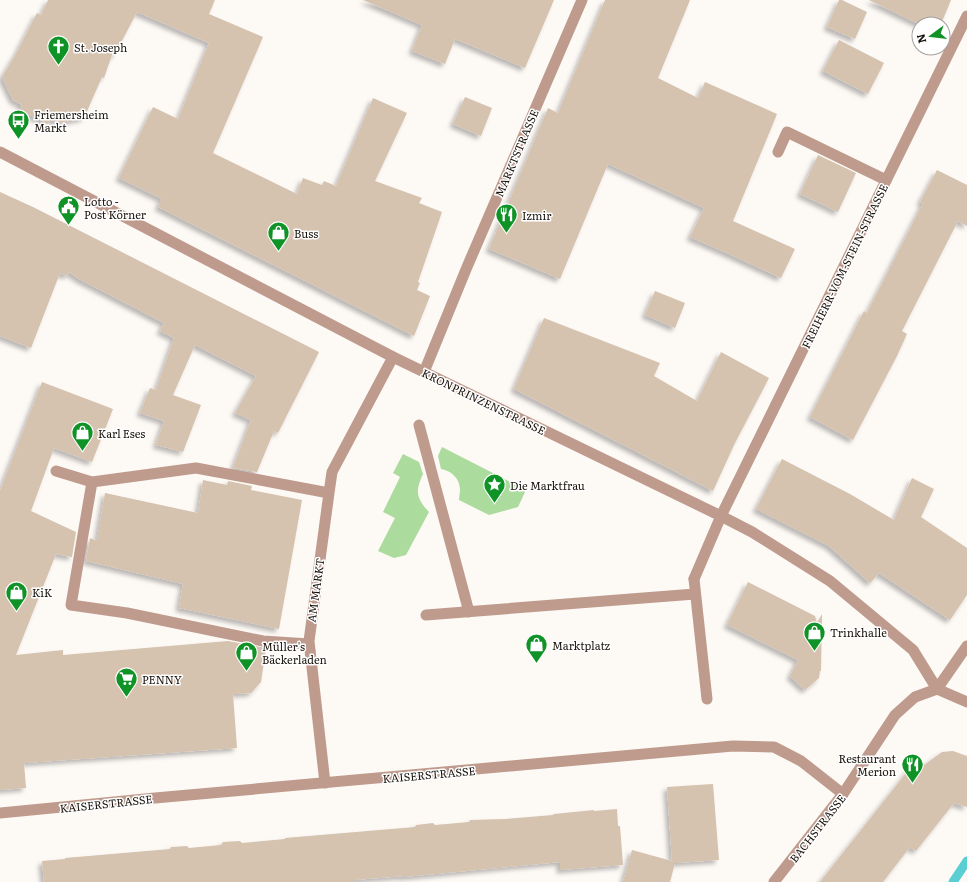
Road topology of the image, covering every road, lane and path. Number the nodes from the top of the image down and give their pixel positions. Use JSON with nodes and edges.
{"nodes":[{"id":1,"x":582,"y":0,"type":"edge"},
{"id":2,"x":967,"y":16,"type":"edge"},
{"id":3,"x":0,"y":152,"type":"edge"},
{"id":4,"x":778,"y":152,"type":"dead end"},
{"id":5,"x":886,"y":180,"type":"junction"},
{"id":6,"x":393,"y":357,"type":"junction"},
{"id":7,"x":424,"y":372,"type":"junction"},
{"id":8,"x":419,"y":425,"type":"dead end"},
{"id":9,"x":56,"y":471,"type":"dead end"},
{"id":10,"x":92,"y":482,"type":"junction"},
{"id":11,"x":329,"y":493,"type":"junction"},
{"id":12,"x":721,"y":516,"type":"junction"},
{"id":13,"x":695,"y":594,"type":"junction"},
{"id":14,"x":469,"y":612,"type":"junction"},
{"id":15,"x":426,"y":615,"type":"dead end"},
{"id":16,"x":309,"y":644,"type":"junction"},
{"id":17,"x":967,"y":646,"type":"edge"},
{"id":18,"x":937,"y":689,"type":"junction"},
{"id":19,"x":707,"y":699,"type":"dead end"},
{"id":20,"x":967,"y":702,"type":"edge"},
{"id":21,"x":325,"y":783,"type":"junction"},
{"id":22,"x":843,"y":794,"type":"junction"},
{"id":23,"x":0,"y":813,"type":"edge"},
{"id":24,"x":774,"y":882,"type":"edge"}],
"edges":[{"from":1,"to":7,"type":"street","name":"MARKTSTRASSE"},
{"from":2,"to":5,"type":"street","name":"FREIHERR-VOM-STEIN-STRASSE"},
{"from":3,"to":6,"type":"street","name":"KRONPRINZENSTRASSE"},
{"from":4,"to":5,"type":"street"},
{"from":5,"to":12,"type":"street","name":"FREIHERR-VOM-STEIN-STRASSE"},
{"from":6,"to":7,"type":"street","name":"KRONPRINZENSTRASSE"},
{"from":6,"to":11,"type":"street","name":"AM MARKT"},
{"from":7,"to":12,"type":"street","name":"KRONPRINZENSTRASSE"},
{"from":8,"to":14,"type":"street"},
{"from":9,"to":10,"type":"street"},
{"from":10,"to":11,"type":"street"},
{"from":10,"to":16,"type":"street"},
{"from":11,"to":16,"type":"street","name":"AM MARKT"},
{"from":12,"to":13,"type":"street","name":"FREIHERR-VOM-STEIN-STRASSE"},
{"from":12,"to":18,"type":"street","name":"KRONPRINZENSTRASSE"},
{"from":13,"to":14,"type":"street"},
{"from":13,"to":19,"type":"street"},
{"from":14,"to":15,"type":"street"},
{"from":16,"to":21,"type":"street","name":"AM MARKT"},
{"from":17,"to":18,"type":"street"},
{"from":18,"to":20,"type":"street"},
{"from":18,"to":22,"type":"street","name":"BACHSTRASSE"},
{"from":21,"to":22,"type":"street","name":"KAISERSTRASSE"},
{"from":21,"to":23,"type":"street","name":"KAISERSTRASSE"},
{"from":22,"to":24,"type":"street","name":"BACHSTRASSE"}]}
